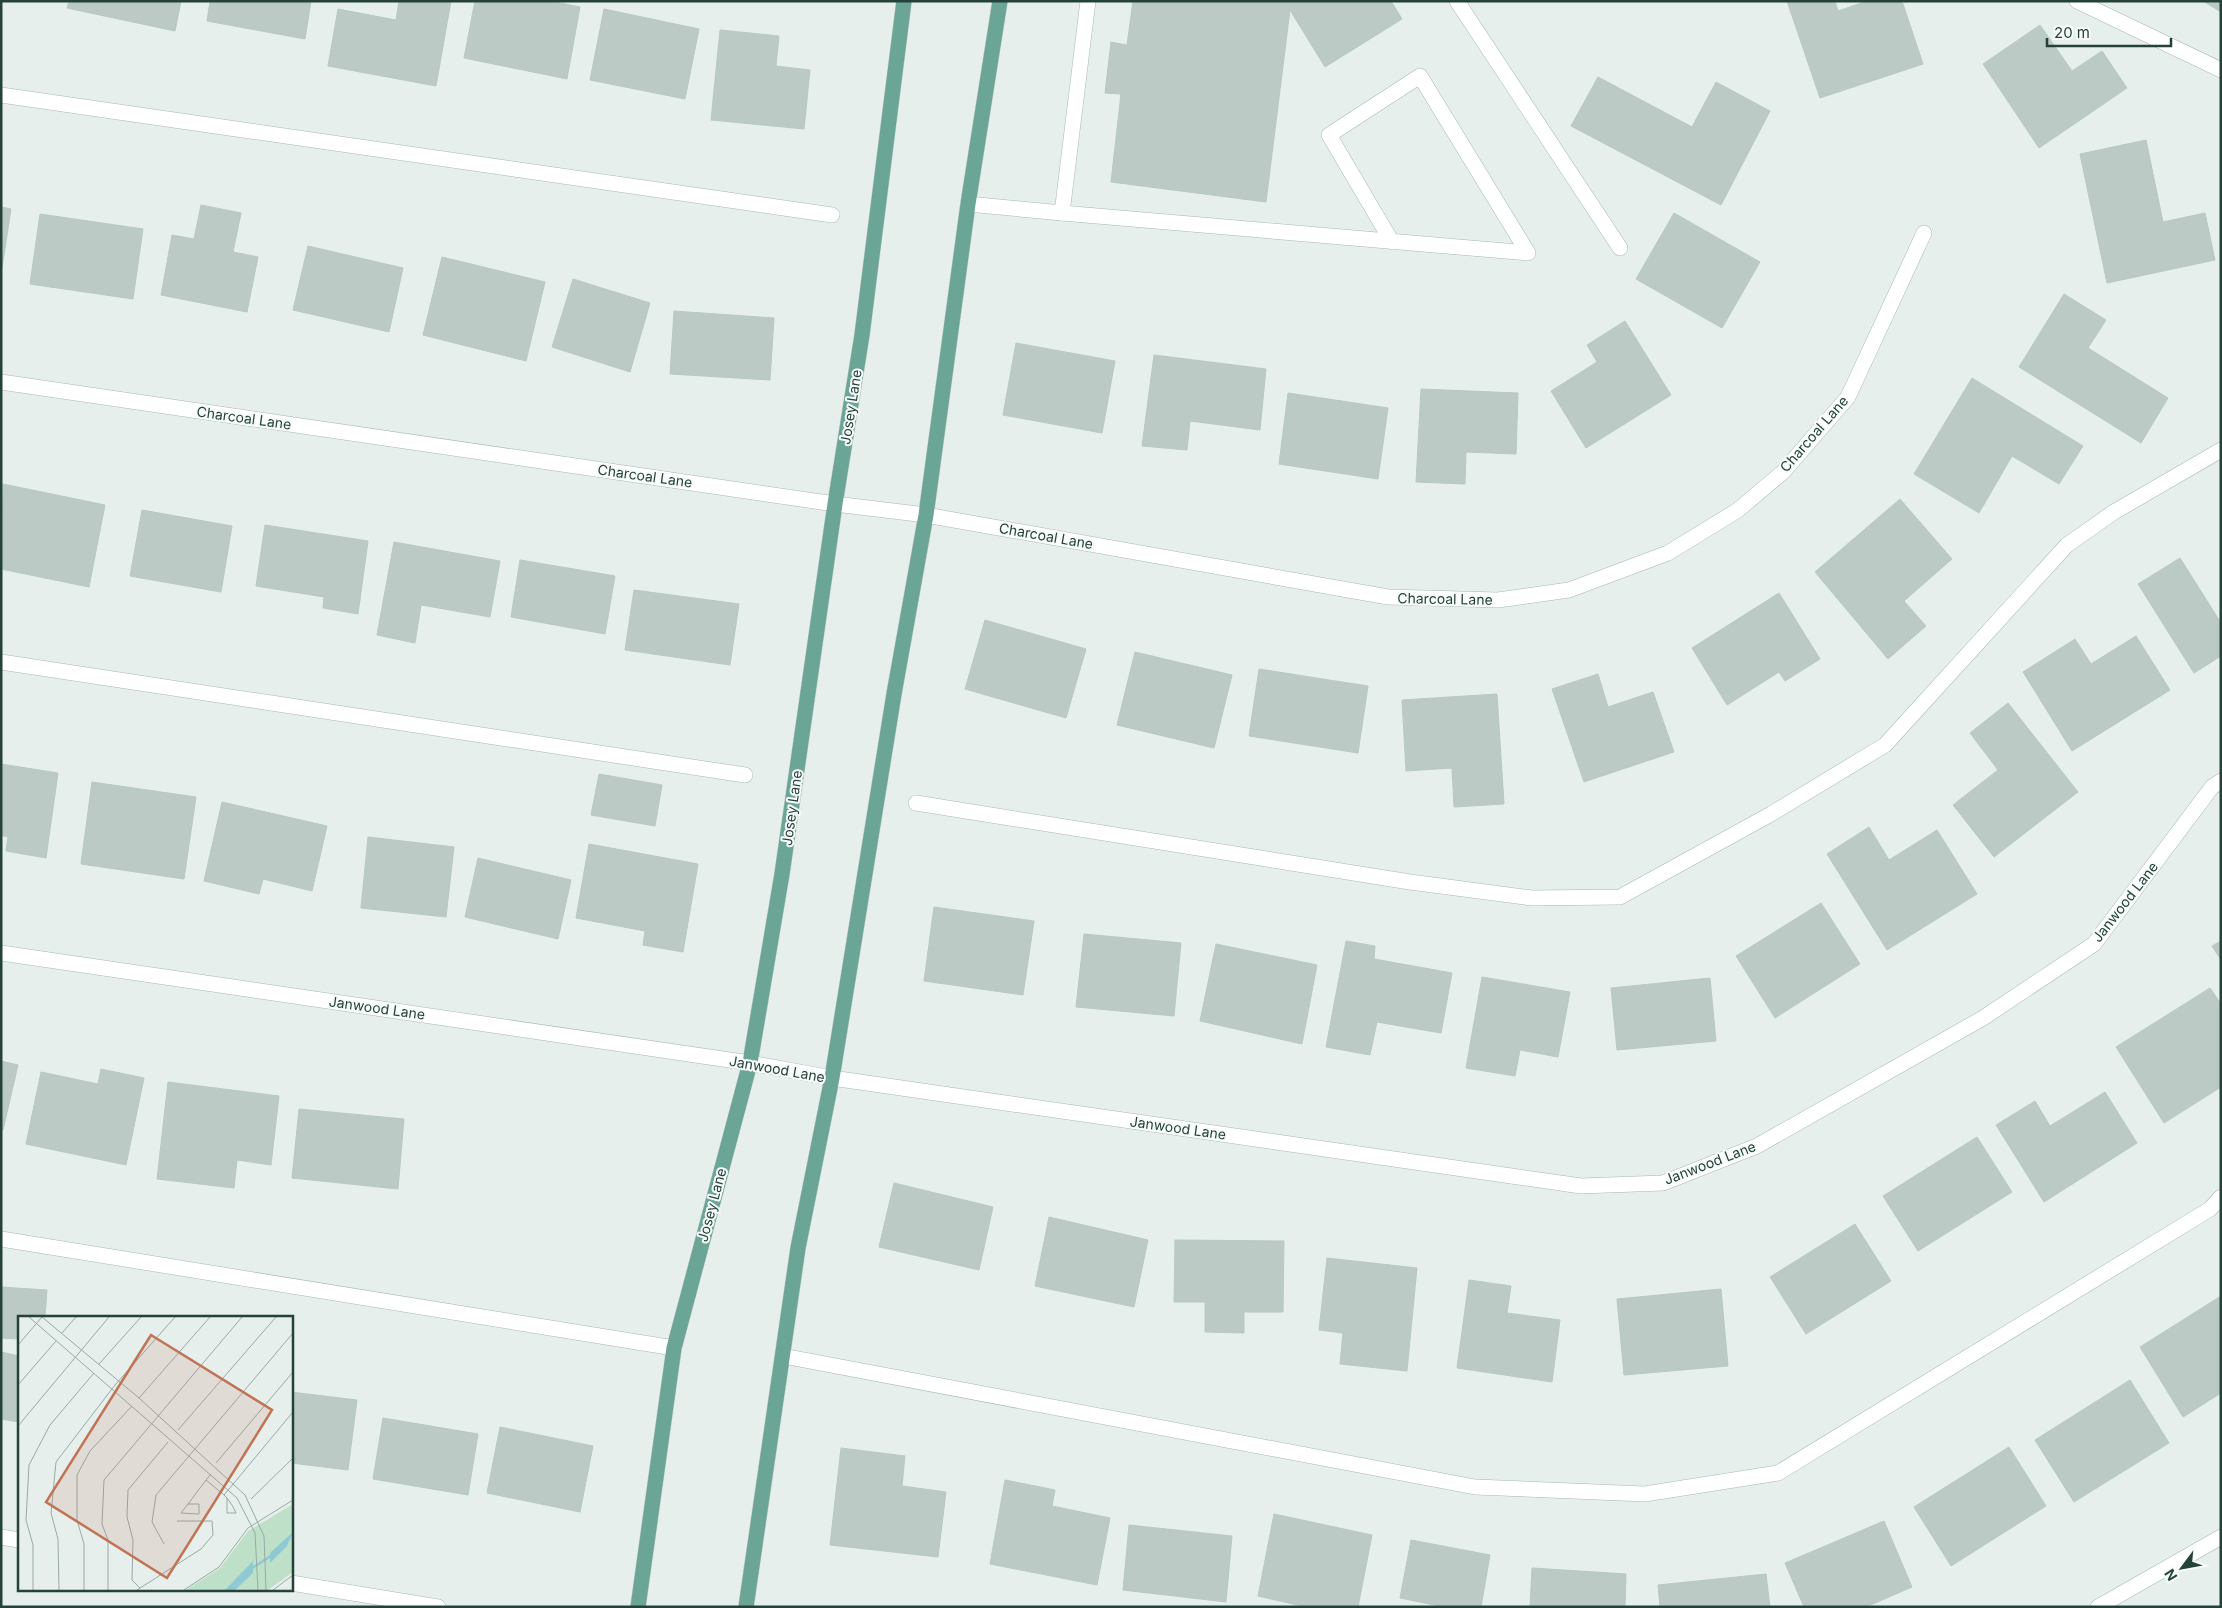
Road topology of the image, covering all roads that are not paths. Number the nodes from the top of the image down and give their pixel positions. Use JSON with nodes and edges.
{"nodes":[{"id":1,"x":904,"y":1,"type":"edge"},
{"id":2,"x":1000,"y":1,"type":"edge"},
{"id":3,"x":1088,"y":1,"type":"edge"},
{"id":4,"x":1457,"y":1,"type":"edge"},
{"id":5,"x":2076,"y":1,"type":"edge"},
{"id":6,"x":2221,"y":70,"type":"edge"},
{"id":7,"x":1,"y":95,"type":"edge"},
{"id":8,"x":968,"y":204,"type":"junction"},
{"id":9,"x":1062,"y":213,"type":"junction"},
{"id":10,"x":832,"y":215,"type":"dead end"},
{"id":11,"x":1924,"y":234,"type":"dead end"},
{"id":12,"x":1392,"y":242,"type":"junction"},
{"id":13,"x":1620,"y":248,"type":"dead end"},
{"id":14,"x":1,"y":382,"type":"edge"},
{"id":15,"x":2221,"y":450,"type":"edge"},
{"id":16,"x":835,"y":504,"type":"junction"},
{"id":17,"x":926,"y":515,"type":"junction"},
{"id":18,"x":1,"y":662,"type":"edge"},
{"id":19,"x":745,"y":775,"type":"dead end"},
{"id":20,"x":2221,"y":781,"type":"edge"},
{"id":21,"x":916,"y":804,"type":"dead end"},
{"id":22,"x":1,"y":953,"type":"edge"},
{"id":23,"x":750,"y":1063,"type":"junction"},
{"id":24,"x":832,"y":1078,"type":"junction"},
{"id":25,"x":2221,"y":1197,"type":"edge"},
{"id":26,"x":1,"y":1239,"type":"edge"},
{"id":27,"x":674,"y":1348,"type":"junction"},
{"id":28,"x":783,"y":1356,"type":"junction"},
{"id":29,"x":2221,"y":1536,"type":"edge"},
{"id":30,"x":1,"y":1537,"type":"edge"},
{"id":31,"x":18,"y":1540,"type":"edge"},
{"id":32,"x":292,"y":1583,"type":"edge"},
{"id":33,"x":438,"y":1607,"type":"edge"},
{"id":34,"x":638,"y":1607,"type":"edge"},
{"id":35,"x":746,"y":1607,"type":"edge"},
{"id":36,"x":2098,"y":1607,"type":"edge"}],
"edges":[{"from":1,"to":16,"type":"main road","name":"Josey Lane"},
{"from":2,"to":8,"type":"main road"},
{"from":3,"to":9,"type":"street"},
{"from":4,"to":13,"type":"street"},
{"from":5,"to":6,"type":"street"},
{"from":7,"to":10,"type":"street"},
{"from":8,"to":9,"type":"street"},
{"from":8,"to":17,"type":"main road"},
{"from":9,"to":12,"type":"street"},
{"from":11,"to":17,"type":"street","name":"Charcoal Lane"},
{"from":12,"to":12,"type":"street"},
{"from":14,"to":16,"type":"street","name":"Charcoal Lane"},
{"from":15,"to":21,"type":"street"},
{"from":16,"to":17,"type":"street","name":"Charcoal Lane"},
{"from":16,"to":23,"type":"main road","name":"Josey Lane"},
{"from":17,"to":24,"type":"main road"},
{"from":18,"to":19,"type":"street"},
{"from":20,"to":24,"type":"street","name":"Janwood Lane"},
{"from":22,"to":23,"type":"street","name":"Janwood Lane"},
{"from":23,"to":24,"type":"street","name":"Janwood Lane"},
{"from":23,"to":27,"type":"main road","name":"Josey Lane"},
{"from":24,"to":28,"type":"main road"},
{"from":25,"to":28,"type":"street"},
{"from":26,"to":27,"type":"street"},
{"from":27,"to":34,"type":"main road","name":"Josey Lane"},
{"from":28,"to":35,"type":"main road"},
{"from":29,"to":36,"type":"street"},
{"from":30,"to":31,"type":"street"},
{"from":32,"to":33,"type":"street"}]}
